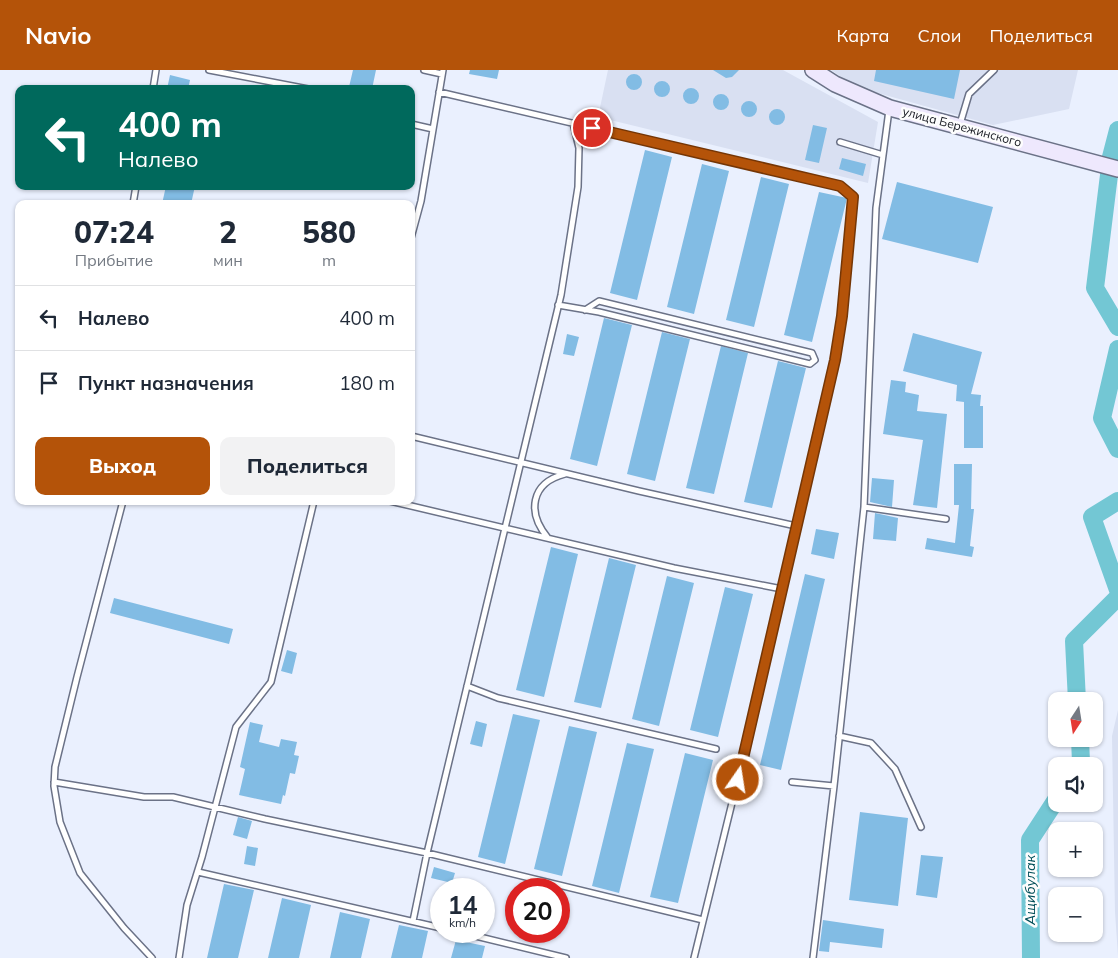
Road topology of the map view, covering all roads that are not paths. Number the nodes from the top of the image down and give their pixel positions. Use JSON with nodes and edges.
{"nodes":[{"id":1,"x":156,"y":70,"type":"edge"},
{"id":2,"x":209,"y":70,"type":"edge"},
{"id":3,"x":424,"y":70,"type":"edge"},
{"id":4,"x":813,"y":70,"type":"edge"},
{"id":5,"x":994,"y":70,"type":"edge"},
{"id":6,"x":443,"y":72,"type":"edge"},
{"id":7,"x":154,"y":85,"type":"edge"},
{"id":8,"x":287,"y":85,"type":"edge"},
{"id":9,"x":439,"y":92,"type":"junction"},
{"id":10,"x":890,"y":108,"type":"junction"},
{"id":11,"x":573,"y":123,"type":"junction"},
{"id":12,"x":415,"y":125,"type":"edge"},
{"id":13,"x":959,"y":127,"type":"junction"},
{"id":14,"x":433,"y":129,"type":"junction"},
{"id":15,"x":840,"y":142,"type":"dead end"},
{"id":16,"x":883,"y":155,"type":"junction"},
{"id":17,"x":1118,"y":169,"type":"edge"},
{"id":18,"x":415,"y":224,"type":"edge"},
{"id":19,"x":558,"y":305,"type":"junction"},
{"id":20,"x":585,"y":310,"type":"junction"},
{"id":21,"x":415,"y":437,"type":"edge"},
{"id":22,"x":521,"y":462,"type":"junction"},
{"id":23,"x":568,"y":474,"type":"junction"},
{"id":24,"x":122,"y":505,"type":"edge"},
{"id":25,"x":313,"y":505,"type":"edge"},
{"id":26,"x":406,"y":505,"type":"edge"},
{"id":27,"x":864,"y":507,"type":"junction"},
{"id":28,"x":946,"y":519,"type":"dead end"},
{"id":29,"x":796,"y":526,"type":"junction"},
{"id":30,"x":505,"y":529,"type":"junction"},
{"id":31,"x":549,"y":539,"type":"junction"},
{"id":32,"x":782,"y":589,"type":"junction"},
{"id":33,"x":467,"y":686,"type":"junction"},
{"id":34,"x":839,"y":736,"type":"junction"},
{"id":35,"x":716,"y":749,"type":"dead end"},
{"id":36,"x":54,"y":782,"type":"junction"},
{"id":37,"x":792,"y":782,"type":"dead end"},
{"id":38,"x":834,"y":786,"type":"junction"},
{"id":39,"x":215,"y":807,"type":"junction"},
{"id":40,"x":921,"y":827,"type":"dead end"},
{"id":41,"x":427,"y":853,"type":"junction"},
{"id":42,"x":198,"y":872,"type":"junction"},
{"id":43,"x":703,"y":920,"type":"junction"},
{"id":44,"x":413,"y":921,"type":"junction"},
{"id":45,"x":430,"y":925,"type":"edge"},
{"id":46,"x":495,"y":941,"type":"edge"},
{"id":47,"x":152,"y":958,"type":"edge"},
{"id":48,"x":179,"y":958,"type":"edge"},
{"id":49,"x":566,"y":958,"type":"edge"},
{"id":50,"x":694,"y":958,"type":"edge"},
{"id":51,"x":813,"y":958,"type":"edge"}],
"edges":[{"from":1,"to":7,"type":"lane"},
{"from":2,"to":8,"type":"lane"},
{"from":3,"to":6,"type":"lane"},
{"from":4,"to":10,"type":"main road","name":"улица Бережинского"},
{"from":5,"to":13,"type":"lane"},
{"from":6,"to":9,"type":"lane"},
{"from":9,"to":11,"type":"lane"},
{"from":9,"to":14,"type":"lane"},
{"from":10,"to":13,"type":"main road","name":"улица Бережинского"},
{"from":10,"to":16,"type":"lane"},
{"from":11,"to":19,"type":"lane"},
{"from":11,"to":29,"type":"lane"},
{"from":12,"to":14,"type":"lane"},
{"from":13,"to":17,"type":"main road","name":"улица Бережинского"},
{"from":14,"to":18,"type":"lane"},
{"from":15,"to":16,"type":"lane"},
{"from":16,"to":27,"type":"lane"},
{"from":19,"to":20,"type":"lane"},
{"from":19,"to":22,"type":"lane"},
{"from":20,"to":20,"type":"lane"},
{"from":21,"to":22,"type":"lane"},
{"from":22,"to":23,"type":"lane"},
{"from":22,"to":30,"type":"lane"},
{"from":23,"to":29,"type":"lane"},
{"from":23,"to":31,"type":"lane"},
{"from":24,"to":36,"type":"lane"},
{"from":25,"to":39,"type":"lane"},
{"from":26,"to":30,"type":"lane"},
{"from":27,"to":28,"type":"lane"},
{"from":27,"to":34,"type":"lane"},
{"from":29,"to":32,"type":"lane"},
{"from":30,"to":31,"type":"lane"},
{"from":30,"to":33,"type":"lane"},
{"from":31,"to":32,"type":"lane"},
{"from":32,"to":43,"type":"lane"},
{"from":33,"to":35,"type":"lane"},
{"from":33,"to":41,"type":"lane"},
{"from":34,"to":38,"type":"lane"},
{"from":34,"to":40,"type":"lane"},
{"from":36,"to":39,"type":"lane"},
{"from":36,"to":47,"type":"lane"},
{"from":37,"to":38,"type":"lane"},
{"from":38,"to":51,"type":"lane"},
{"from":39,"to":41,"type":"lane"},
{"from":39,"to":42,"type":"lane"},
{"from":41,"to":43,"type":"lane"},
{"from":41,"to":44,"type":"lane"},
{"from":42,"to":44,"type":"lane"},
{"from":42,"to":48,"type":"lane"},
{"from":43,"to":50,"type":"lane"},
{"from":44,"to":45,"type":"lane"},
{"from":46,"to":49,"type":"lane"}]}
